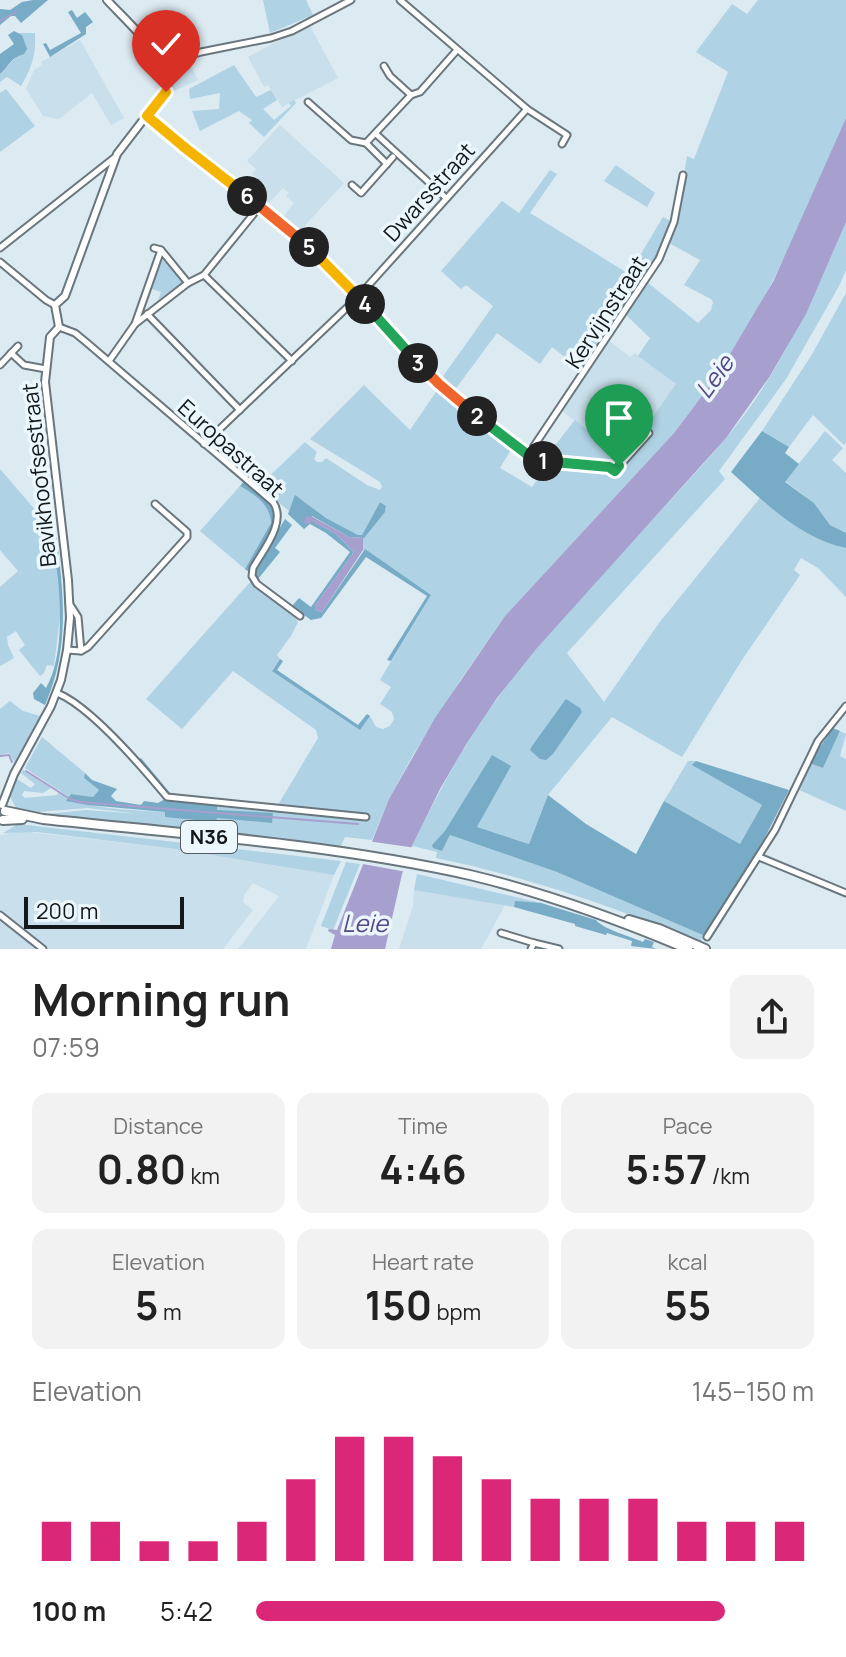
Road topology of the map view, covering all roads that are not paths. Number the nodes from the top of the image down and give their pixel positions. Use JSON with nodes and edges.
{"nodes":[{"id":1,"x":107,"y":0,"type":"edge"},
{"id":2,"x":351,"y":0,"type":"edge"},
{"id":3,"x":400,"y":0,"type":"edge"},
{"id":4,"x":457,"y":50,"type":"junction"},
{"id":5,"x":162,"y":64,"type":"junction"},
{"id":6,"x":384,"y":66,"type":"dead end"},
{"id":7,"x":411,"y":95,"type":"junction"},
{"id":8,"x":308,"y":102,"type":"dead end"},
{"id":9,"x":527,"y":109,"type":"junction"},
{"id":10,"x":147,"y":116,"type":"junction"},
{"id":11,"x":376,"y":134,"type":"junction"},
{"id":12,"x":366,"y":143,"type":"junction"},
{"id":13,"x":562,"y":144,"type":"dead end"},
{"id":14,"x":393,"y":157,"type":"dead end"},
{"id":15,"x":387,"y":164,"type":"junction"},
{"id":16,"x":108,"y":167,"type":"junction"},
{"id":17,"x":683,"y":175,"type":"dead end"},
{"id":18,"x":352,"y":185,"type":"dead end"},
{"id":19,"x":446,"y":198,"type":"junction"},
{"id":20,"x":260,"y":206,"type":"junction"},
{"id":21,"x":0,"y":248,"type":"edge"},
{"id":22,"x":154,"y":248,"type":"dead end"},
{"id":23,"x":161,"y":250,"type":"junction"},
{"id":24,"x":0,"y":262,"type":"edge"},
{"id":25,"x":204,"y":275,"type":"junction"},
{"id":26,"x":188,"y":283,"type":"junction"},
{"id":27,"x":357,"y":298,"type":"junction"},
{"id":28,"x":55,"y":305,"type":"junction"},
{"id":29,"x":147,"y":314,"type":"junction"},
{"id":30,"x":135,"y":324,"type":"junction"},
{"id":31,"x":59,"y":327,"type":"junction"},
{"id":32,"x":18,"y":346,"type":"dead end"},
{"id":33,"x":11,"y":353,"type":"junction"},
{"id":34,"x":109,"y":361,"type":"junction"},
{"id":35,"x":292,"y":361,"type":"junction"},
{"id":36,"x":0,"y":365,"type":"edge"},
{"id":37,"x":46,"y":369,"type":"junction"},
{"id":38,"x":240,"y":410,"type":"junction"},
{"id":39,"x":649,"y":433,"type":"dead end"},
{"id":40,"x":204,"y":444,"type":"junction"},
{"id":41,"x":528,"y":455,"type":"junction"},
{"id":42,"x":155,"y":504,"type":"dead end"},
{"id":43,"x":69,"y":603,"type":"junction"},
{"id":44,"x":300,"y":616,"type":"dead end"},
{"id":45,"x":67,"y":650,"type":"junction"},
{"id":46,"x":81,"y":651,"type":"junction"},
{"id":47,"x":57,"y":693,"type":"junction"},
{"id":48,"x":846,"y":706,"type":"edge"},
{"id":49,"x":14,"y":774,"type":"junction"},
{"id":50,"x":0,"y":792,"type":"edge"},
{"id":51,"x":2,"y":812,"type":"edge"},
{"id":52,"x":366,"y":817,"type":"dead end"},
{"id":53,"x":759,"y":857,"type":"junction"},
{"id":54,"x":846,"y":893,"type":"edge"},
{"id":55,"x":586,"y":909,"type":"junction"},
{"id":56,"x":0,"y":915,"type":"edge"},
{"id":57,"x":501,"y":933,"type":"dead end"},
{"id":58,"x":707,"y":937,"type":"dead end"},
{"id":59,"x":533,"y":946,"type":"edge"},
{"id":60,"x":43,"y":949,"type":"edge"},
{"id":61,"x":559,"y":949,"type":"edge"},
{"id":62,"x":688,"y":949,"type":"edge"},
{"id":63,"x":705,"y":949,"type":"edge"}],
"edges":[{"from":1,"to":5,"type":"street"},
{"from":2,"to":5,"type":"street"},
{"from":3,"to":4,"type":"street"},
{"from":4,"to":7,"type":"street"},
{"from":4,"to":9,"type":"street"},
{"from":5,"to":10,"type":"street"},
{"from":6,"to":7,"type":"street"},
{"from":7,"to":11,"type":"street"},
{"from":8,"to":12,"type":"street"},
{"from":9,"to":13,"type":"street"},
{"from":9,"to":19,"type":"street","name":"Dwarsstraat"},
{"from":10,"to":16,"type":"street"},
{"from":10,"to":20,"type":"street"},
{"from":11,"to":12,"type":"street"},
{"from":11,"to":19,"type":"street"},
{"from":12,"to":15,"type":"street"},
{"from":14,"to":15,"type":"street"},
{"from":15,"to":18,"type":"street"},
{"from":16,"to":21,"type":"street"},
{"from":16,"to":28,"type":"street"},
{"from":17,"to":41,"type":"street","name":"Kervijnstraat"},
{"from":19,"to":27,"type":"street","name":"Dwarsstraat"},
{"from":20,"to":25,"type":"street"},
{"from":20,"to":27,"type":"street"},
{"from":22,"to":23,"type":"street"},
{"from":23,"to":26,"type":"street"},
{"from":23,"to":30,"type":"street"},
{"from":24,"to":28,"type":"street"},
{"from":25,"to":26,"type":"street"},
{"from":25,"to":35,"type":"street"},
{"from":26,"to":29,"type":"street"},
{"from":27,"to":35,"type":"street","name":"Dwarsstraat"},
{"from":27,"to":41,"type":"street"},
{"from":28,"to":31,"type":"street","name":"Bavikhoofsestraat"},
{"from":29,"to":30,"type":"street"},
{"from":29,"to":38,"type":"street"},
{"from":30,"to":34,"type":"street"},
{"from":31,"to":34,"type":"street","name":"Europastraat"},
{"from":31,"to":37,"type":"street","name":"Bavikhoofsestraat"},
{"from":32,"to":33,"type":"street"},
{"from":33,"to":36,"type":"street"},
{"from":33,"to":37,"type":"street"},
{"from":34,"to":40,"type":"street","name":"Europastraat"},
{"from":35,"to":38,"type":"street","name":"Dwarsstraat"},
{"from":37,"to":43,"type":"street","name":"Bavikhoofsestraat"},
{"from":38,"to":40,"type":"street","name":"Dwarsstraat"},
{"from":39,"to":41,"type":"street"},
{"from":40,"to":44,"type":"street","name":"Europastraat"},
{"from":42,"to":46,"type":"street"},
{"from":43,"to":45,"type":"street","name":"Bavikhoofsestraat"},
{"from":43,"to":46,"type":"street","name":"Bavikhoofsestraat"},
{"from":45,"to":46,"type":"street"},
{"from":45,"to":47,"type":"street","name":"Bavikhoofsestraat"},
{"from":47,"to":49,"type":"street","name":"Bavikhoofsestraat"},
{"from":47,"to":52,"type":"street"},
{"from":48,"to":53,"type":"street"},
{"from":49,"to":50,"type":"street","name":"Bavikhoofsestraat"},
{"from":49,"to":51,"type":"street","name":"Bavikhoofsestraat"},
{"from":51,"to":55,"type":"main road","number":"N36"},
{"from":53,"to":54,"type":"street"},
{"from":53,"to":58,"type":"street"},
{"from":55,"to":62,"type":"main road","number":"N36"},
{"from":55,"to":63,"type":"main road"},
{"from":56,"to":60,"type":"street"},
{"from":57,"to":59,"type":"street"},
{"from":59,"to":61,"type":"street"}]}
